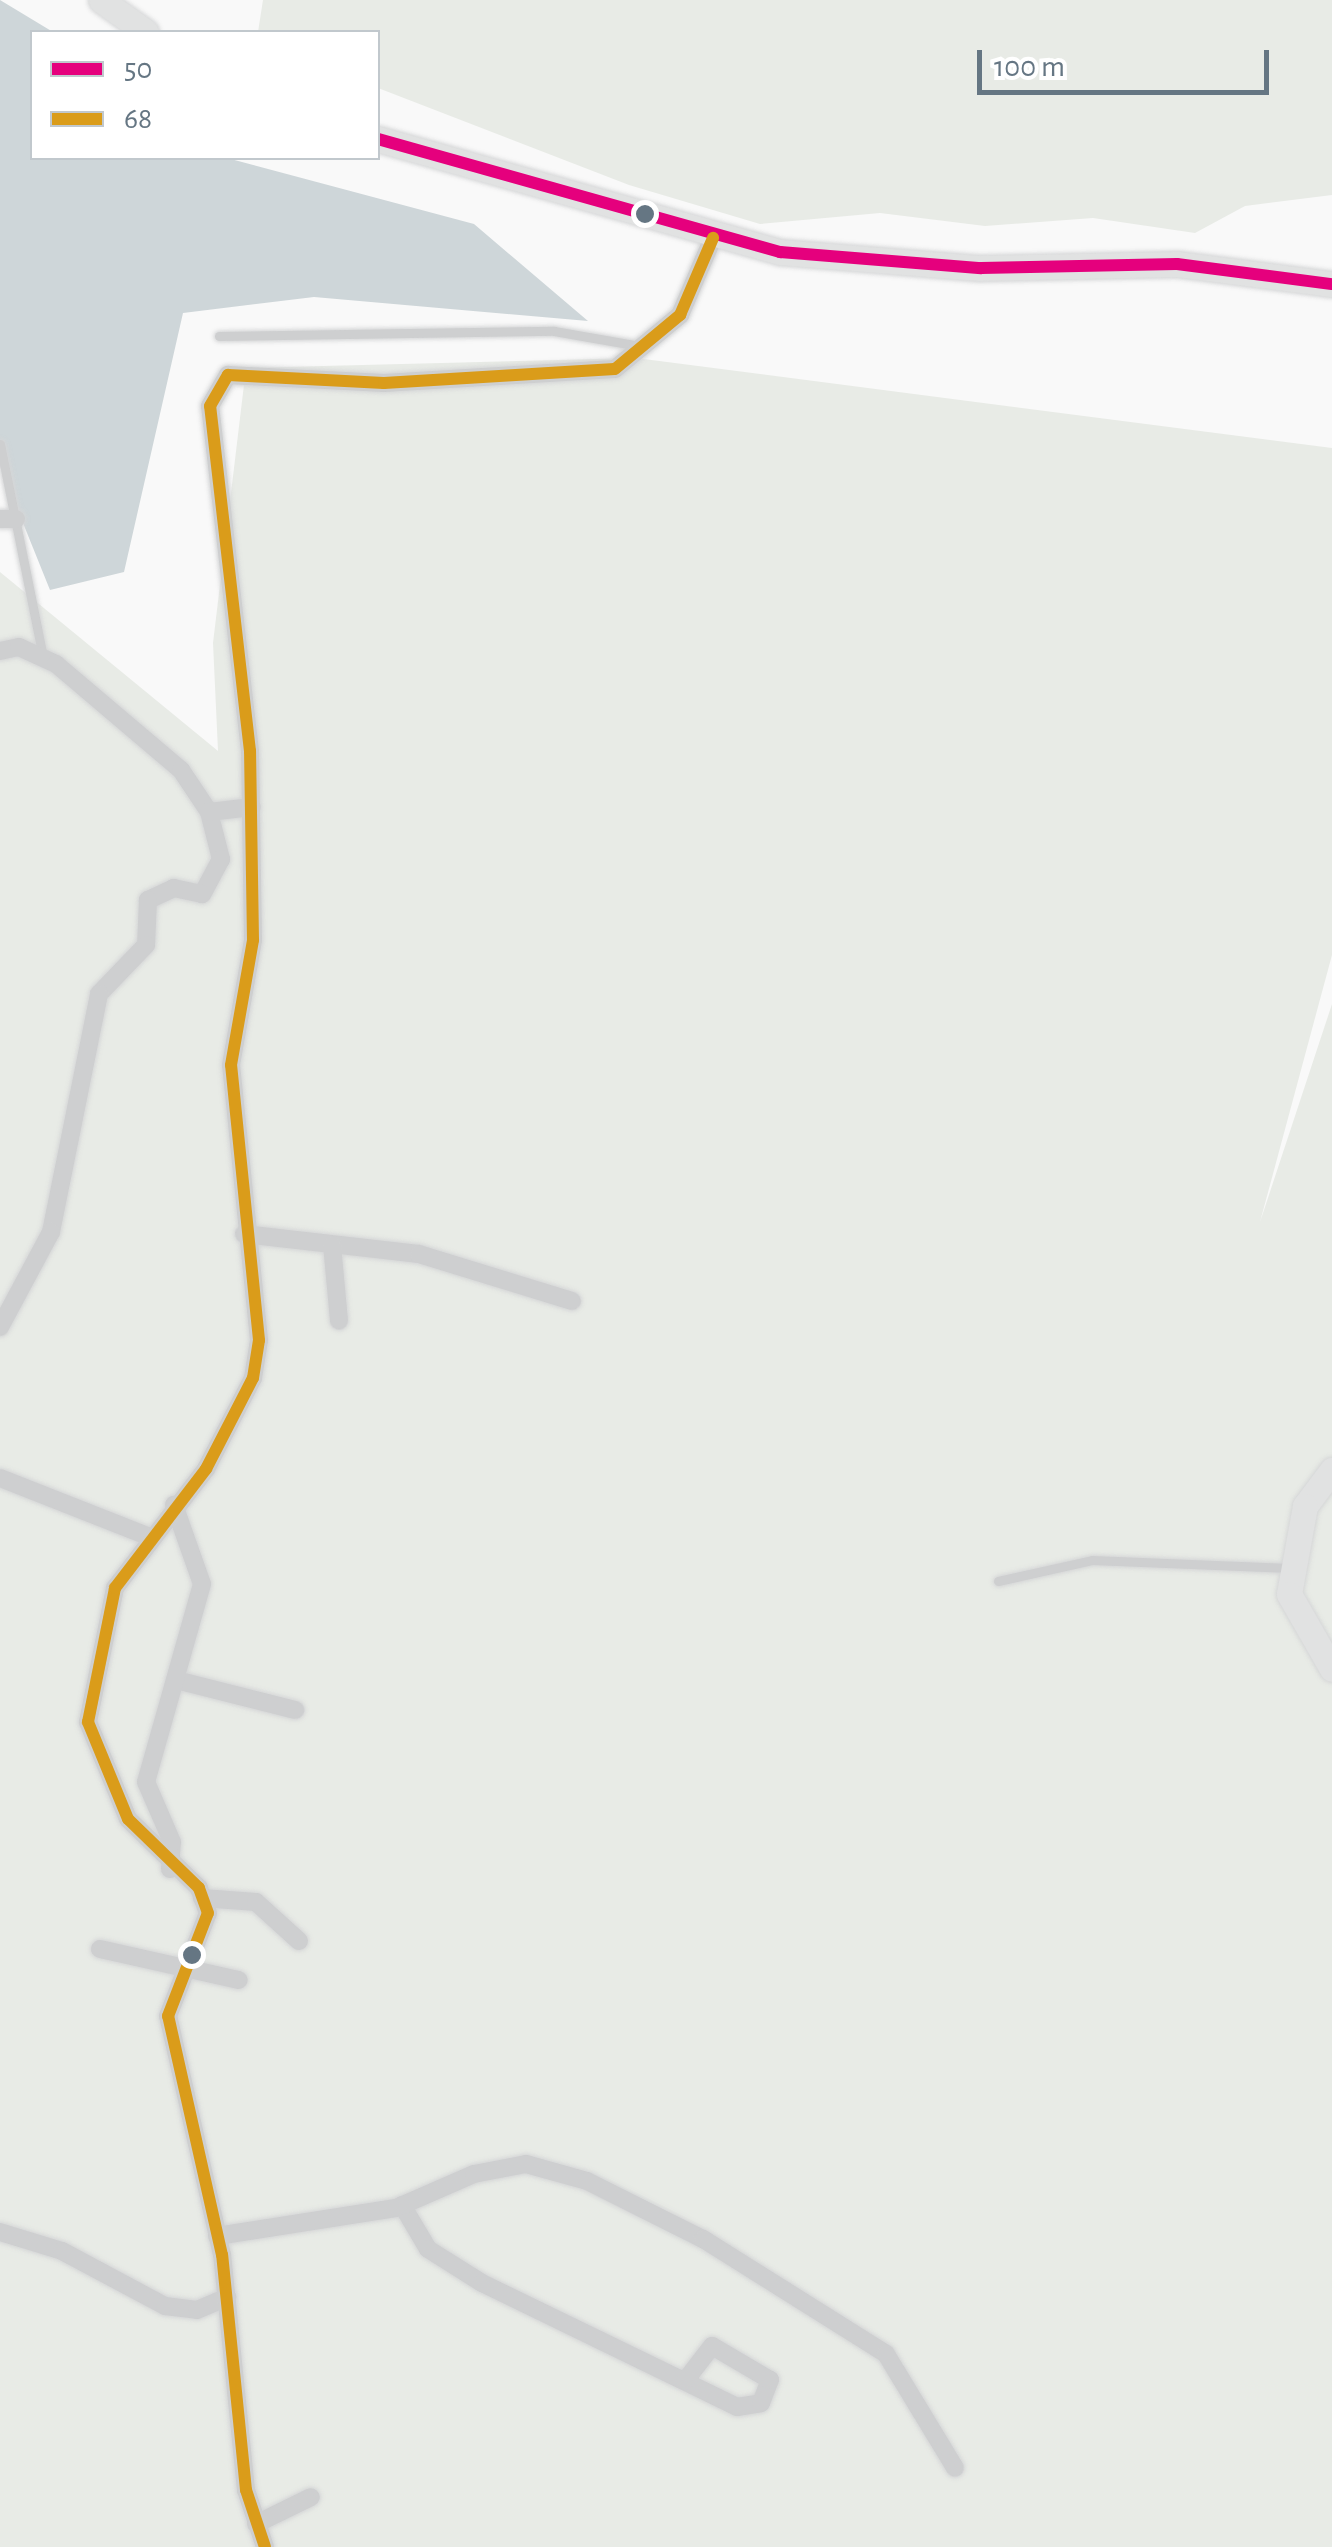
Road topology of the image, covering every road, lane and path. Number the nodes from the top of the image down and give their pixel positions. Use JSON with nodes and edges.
{"nodes":[{"id":1,"x":102,"y":0,"type":"edge"},
{"id":2,"x":143,"y":30,"type":"edge"},
{"id":3,"x":380,"y":141,"type":"edge"},
{"id":4,"x":713,"y":238,"type":"junction"},
{"id":5,"x":1332,"y":284,"type":"edge"},
{"id":6,"x":219,"y":336,"type":"dead end"},
{"id":7,"x":645,"y":347,"type":"junction"},
{"id":8,"x":0,"y":444,"type":"edge"},
{"id":9,"x":8,"y":519,"type":"edge"},
{"id":10,"x":0,"y":651,"type":"edge"},
{"id":11,"x":44,"y":659,"type":"junction"},
{"id":12,"x":252,"y":807,"type":"junction"},
{"id":13,"x":209,"y":812,"type":"junction"},
{"id":14,"x":244,"y":1234,"type":"junction"},
{"id":15,"x":332,"y":1245,"type":"junction"},
{"id":16,"x":572,"y":1301,"type":"dead end"},
{"id":17,"x":339,"y":1321,"type":"dead end"},
{"id":18,"x":0,"y":1327,"type":"edge"},
{"id":19,"x":1332,"y":1470,"type":"edge"},
{"id":20,"x":0,"y":1478,"type":"edge"},
{"id":21,"x":174,"y":1505,"type":"junction"},
{"id":22,"x":147,"y":1536,"type":"junction"},
{"id":23,"x":1290,"y":1568,"type":"junction"},
{"id":24,"x":998,"y":1581,"type":"dead end"},
{"id":25,"x":1332,"y":1669,"type":"edge"},
{"id":26,"x":176,"y":1680,"type":"junction"},
{"id":27,"x":294,"y":1710,"type":"dead end"},
{"id":28,"x":170,"y":1869,"type":"junction"},
{"id":29,"x":202,"y":1898,"type":"junction"},
{"id":30,"x":299,"y":1941,"type":"dead end"},
{"id":31,"x":100,"y":1949,"type":"dead end"},
{"id":32,"x":181,"y":1968,"type":"junction"},
{"id":33,"x":238,"y":1980,"type":"dead end"},
{"id":34,"x":402,"y":2205,"type":"junction"},
{"id":35,"x":0,"y":2232,"type":"edge"},
{"id":36,"x":217,"y":2236,"type":"junction"},
{"id":37,"x":228,"y":2298,"type":"junction"},
{"id":38,"x":685,"y":2380,"type":"junction"},
{"id":39,"x":956,"y":2468,"type":"dead end"},
{"id":40,"x":312,"y":2496,"type":"dead end"},
{"id":41,"x":256,"y":2524,"type":"junction"},
{"id":42,"x":265,"y":2547,"type":"edge"}],
"edges":[{"from":1,"to":2,"type":"main road"},
{"from":3,"to":4,"type":"main road"},
{"from":4,"to":5,"type":"main road"},
{"from":4,"to":7,"type":"street"},
{"from":6,"to":7,"type":"lane"},
{"from":7,"to":12,"type":"street"},
{"from":8,"to":9,"type":"lane"},
{"from":9,"to":11,"type":"lane"},
{"from":10,"to":11,"type":"street"},
{"from":11,"to":13,"type":"street"},
{"from":12,"to":13,"type":"street"},
{"from":12,"to":14,"type":"street"},
{"from":13,"to":18,"type":"street"},
{"from":14,"to":15,"type":"street"},
{"from":14,"to":21,"type":"street"},
{"from":15,"to":16,"type":"street"},
{"from":15,"to":17,"type":"street"},
{"from":19,"to":23,"type":"main road"},
{"from":20,"to":22,"type":"street"},
{"from":21,"to":22,"type":"street"},
{"from":21,"to":26,"type":"street"},
{"from":22,"to":28,"type":"street"},
{"from":23,"to":24,"type":"lane"},
{"from":23,"to":25,"type":"main road"},
{"from":26,"to":27,"type":"street"},
{"from":26,"to":28,"type":"street"},
{"from":28,"to":29,"type":"street"},
{"from":29,"to":30,"type":"street"},
{"from":29,"to":32,"type":"street"},
{"from":31,"to":32,"type":"street"},
{"from":32,"to":33,"type":"street"},
{"from":32,"to":36,"type":"street"},
{"from":34,"to":36,"type":"street"},
{"from":34,"to":38,"type":"street"},
{"from":34,"to":39,"type":"street"},
{"from":35,"to":37,"type":"street"},
{"from":36,"to":37,"type":"street"},
{"from":37,"to":41,"type":"street"},
{"from":38,"to":38,"type":"street"},
{"from":40,"to":41,"type":"street"},
{"from":41,"to":42,"type":"street"}]}
